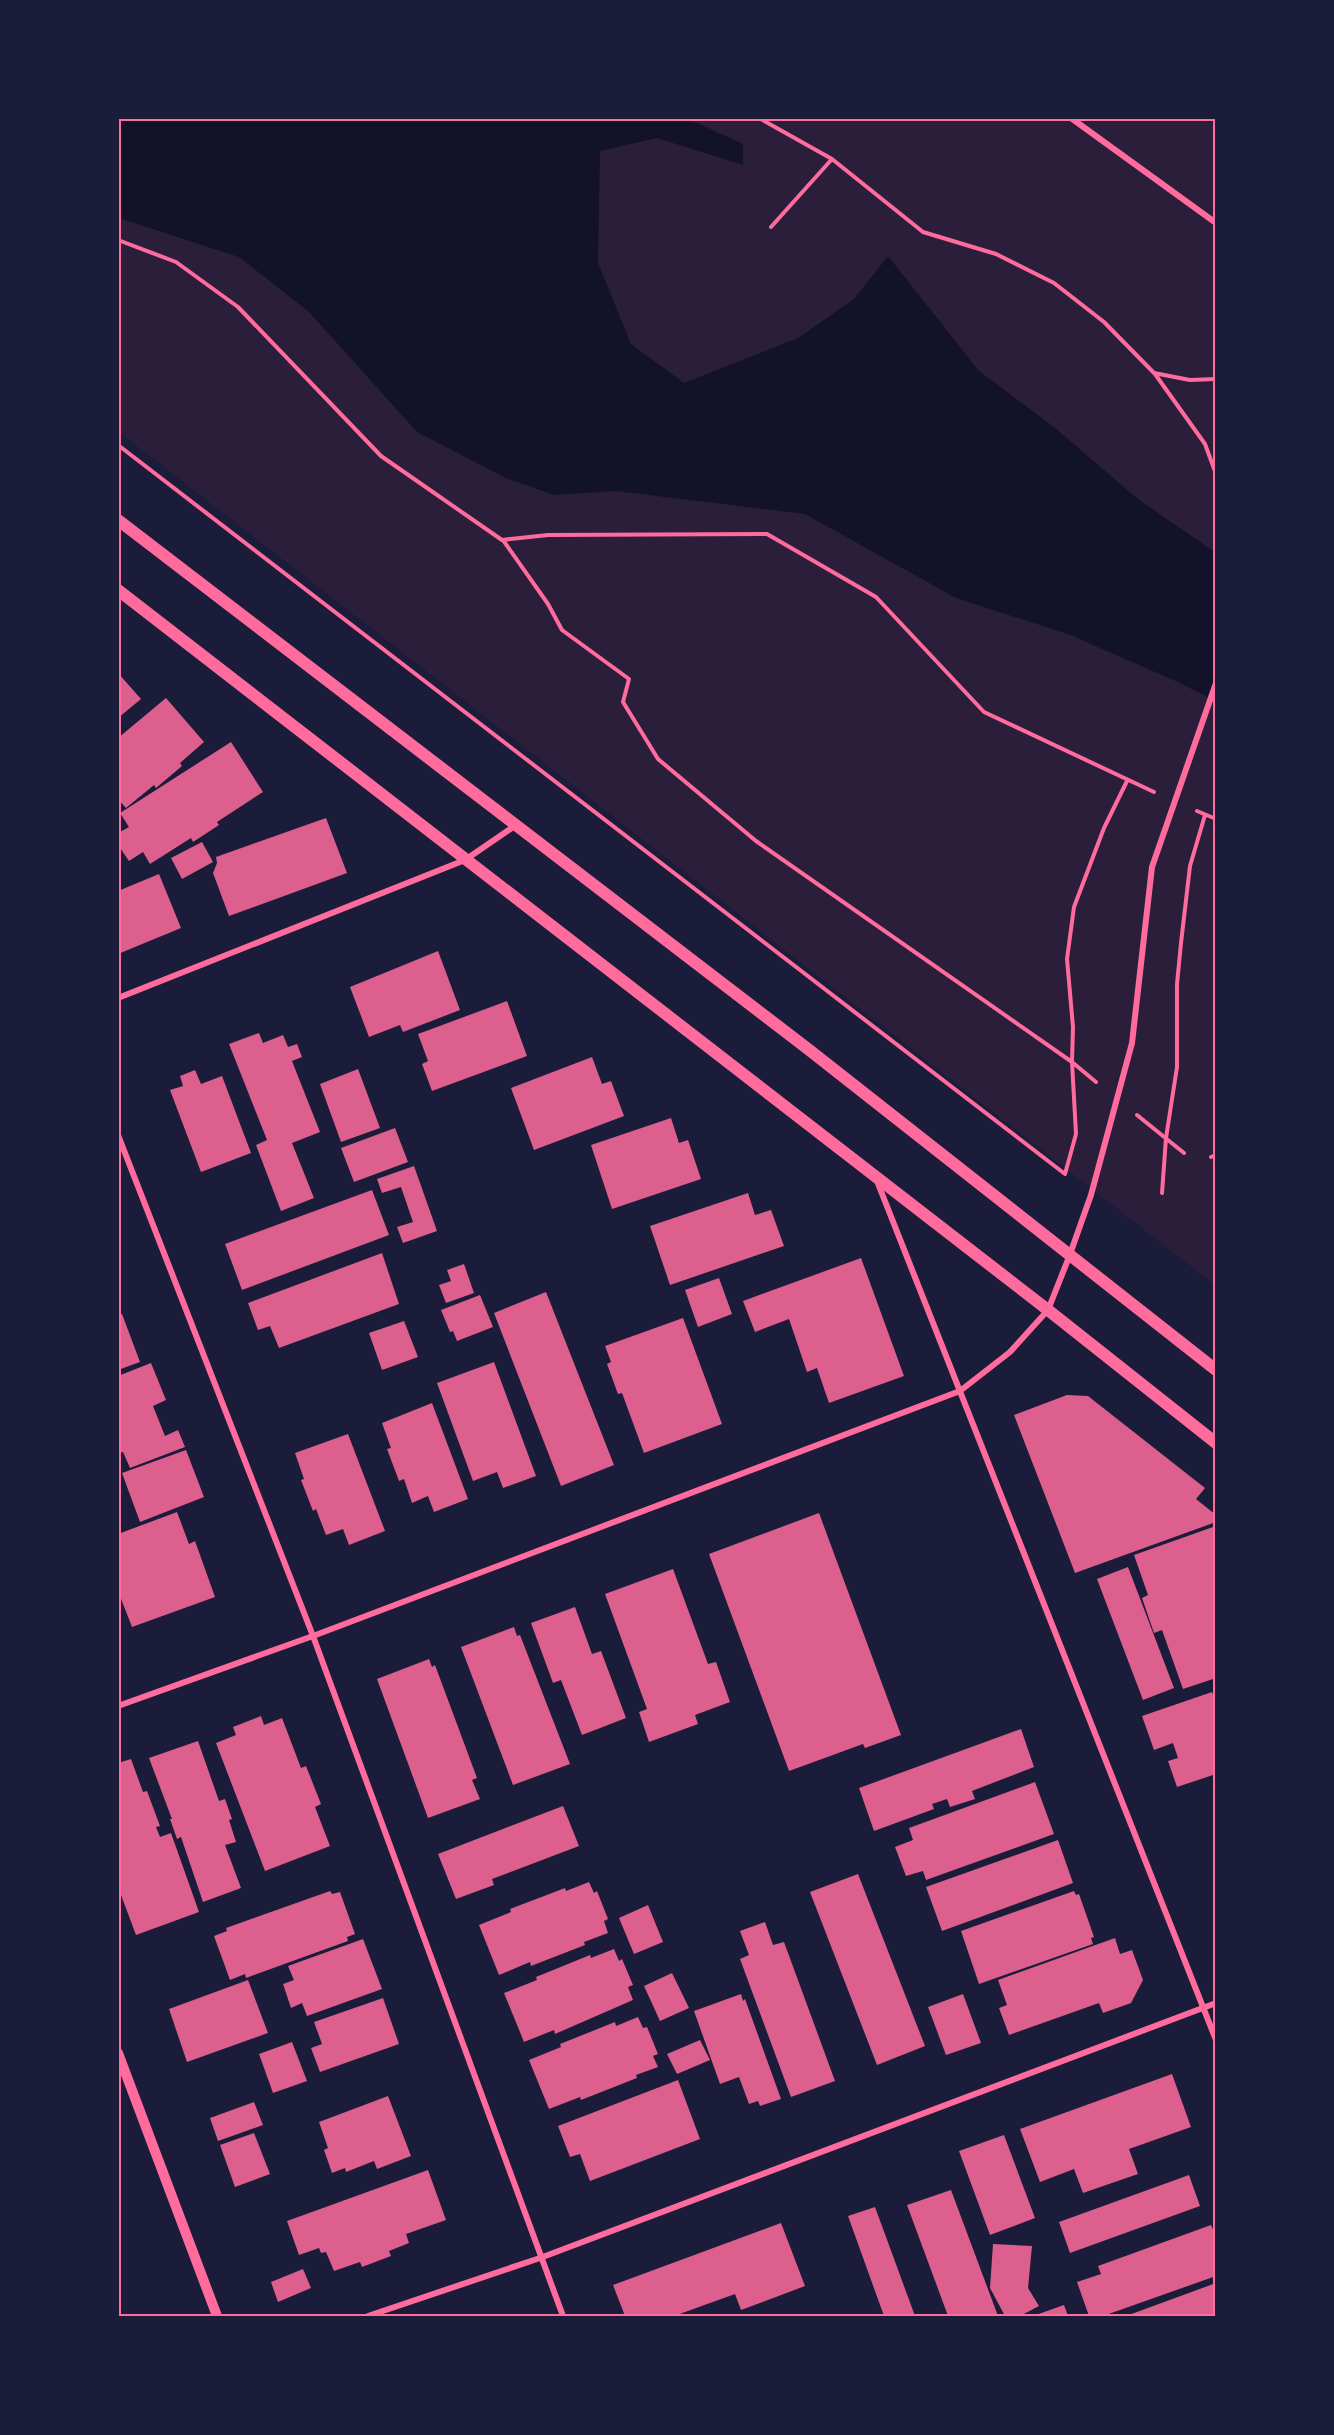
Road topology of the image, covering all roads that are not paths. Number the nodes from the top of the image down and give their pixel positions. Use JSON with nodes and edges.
{"nodes":[{"id":1,"x":1071,"y":118,"type":"edge"},
{"id":2,"x":1215,"y":223,"type":"edge"},
{"id":3,"x":118,"y":520,"type":"edge"},
{"id":4,"x":118,"y":590,"type":"edge"},
{"id":5,"x":1215,"y":683,"type":"edge"},
{"id":6,"x":516,"y":825,"type":"junction"},
{"id":7,"x":465,"y":860,"type":"junction"},
{"id":8,"x":118,"y":998,"type":"edge"},
{"id":9,"x":118,"y":1135,"type":"edge"},
{"id":10,"x":874,"y":1175,"type":"junction"},
{"id":11,"x":1069,"y":1257,"type":"junction"},
{"id":12,"x":1048,"y":1310,"type":"junction"},
{"id":13,"x":1215,"y":1370,"type":"edge"},
{"id":14,"x":960,"y":1391,"type":"junction"},
{"id":15,"x":1215,"y":1443,"type":"edge"},
{"id":16,"x":313,"y":1636,"type":"junction"},
{"id":17,"x":118,"y":1706,"type":"edge"},
{"id":18,"x":1215,"y":2002,"type":"edge"},
{"id":19,"x":1204,"y":2007,"type":"junction"},
{"id":20,"x":1215,"y":2040,"type":"edge"},
{"id":21,"x":118,"y":2053,"type":"edge"},
{"id":22,"x":540,"y":2258,"type":"junction"},
{"id":23,"x":217,"y":2316,"type":"edge"},
{"id":24,"x":368,"y":2316,"type":"edge"},
{"id":25,"x":564,"y":2316,"type":"edge"}],
"edges":[{"from":1,"to":2,"type":"street"},
{"from":3,"to":6,"type":"main road"},
{"from":4,"to":7,"type":"main road"},
{"from":5,"to":11,"type":"street"},
{"from":6,"to":7,"type":"street"},
{"from":6,"to":11,"type":"main road"},
{"from":7,"to":8,"type":"street"},
{"from":7,"to":10,"type":"main road"},
{"from":9,"to":16,"type":"street"},
{"from":10,"to":12,"type":"main road"},
{"from":10,"to":14,"type":"street"},
{"from":11,"to":12,"type":"street"},
{"from":11,"to":13,"type":"main road"},
{"from":12,"to":14,"type":"street"},
{"from":12,"to":15,"type":"main road"},
{"from":14,"to":16,"type":"street"},
{"from":14,"to":19,"type":"street"},
{"from":16,"to":17,"type":"street"},
{"from":16,"to":22,"type":"street"},
{"from":18,"to":19,"type":"street"},
{"from":19,"to":20,"type":"street"},
{"from":19,"to":22,"type":"street"},
{"from":21,"to":23,"type":"street"},
{"from":22,"to":24,"type":"street"},
{"from":22,"to":25,"type":"street"}]}
